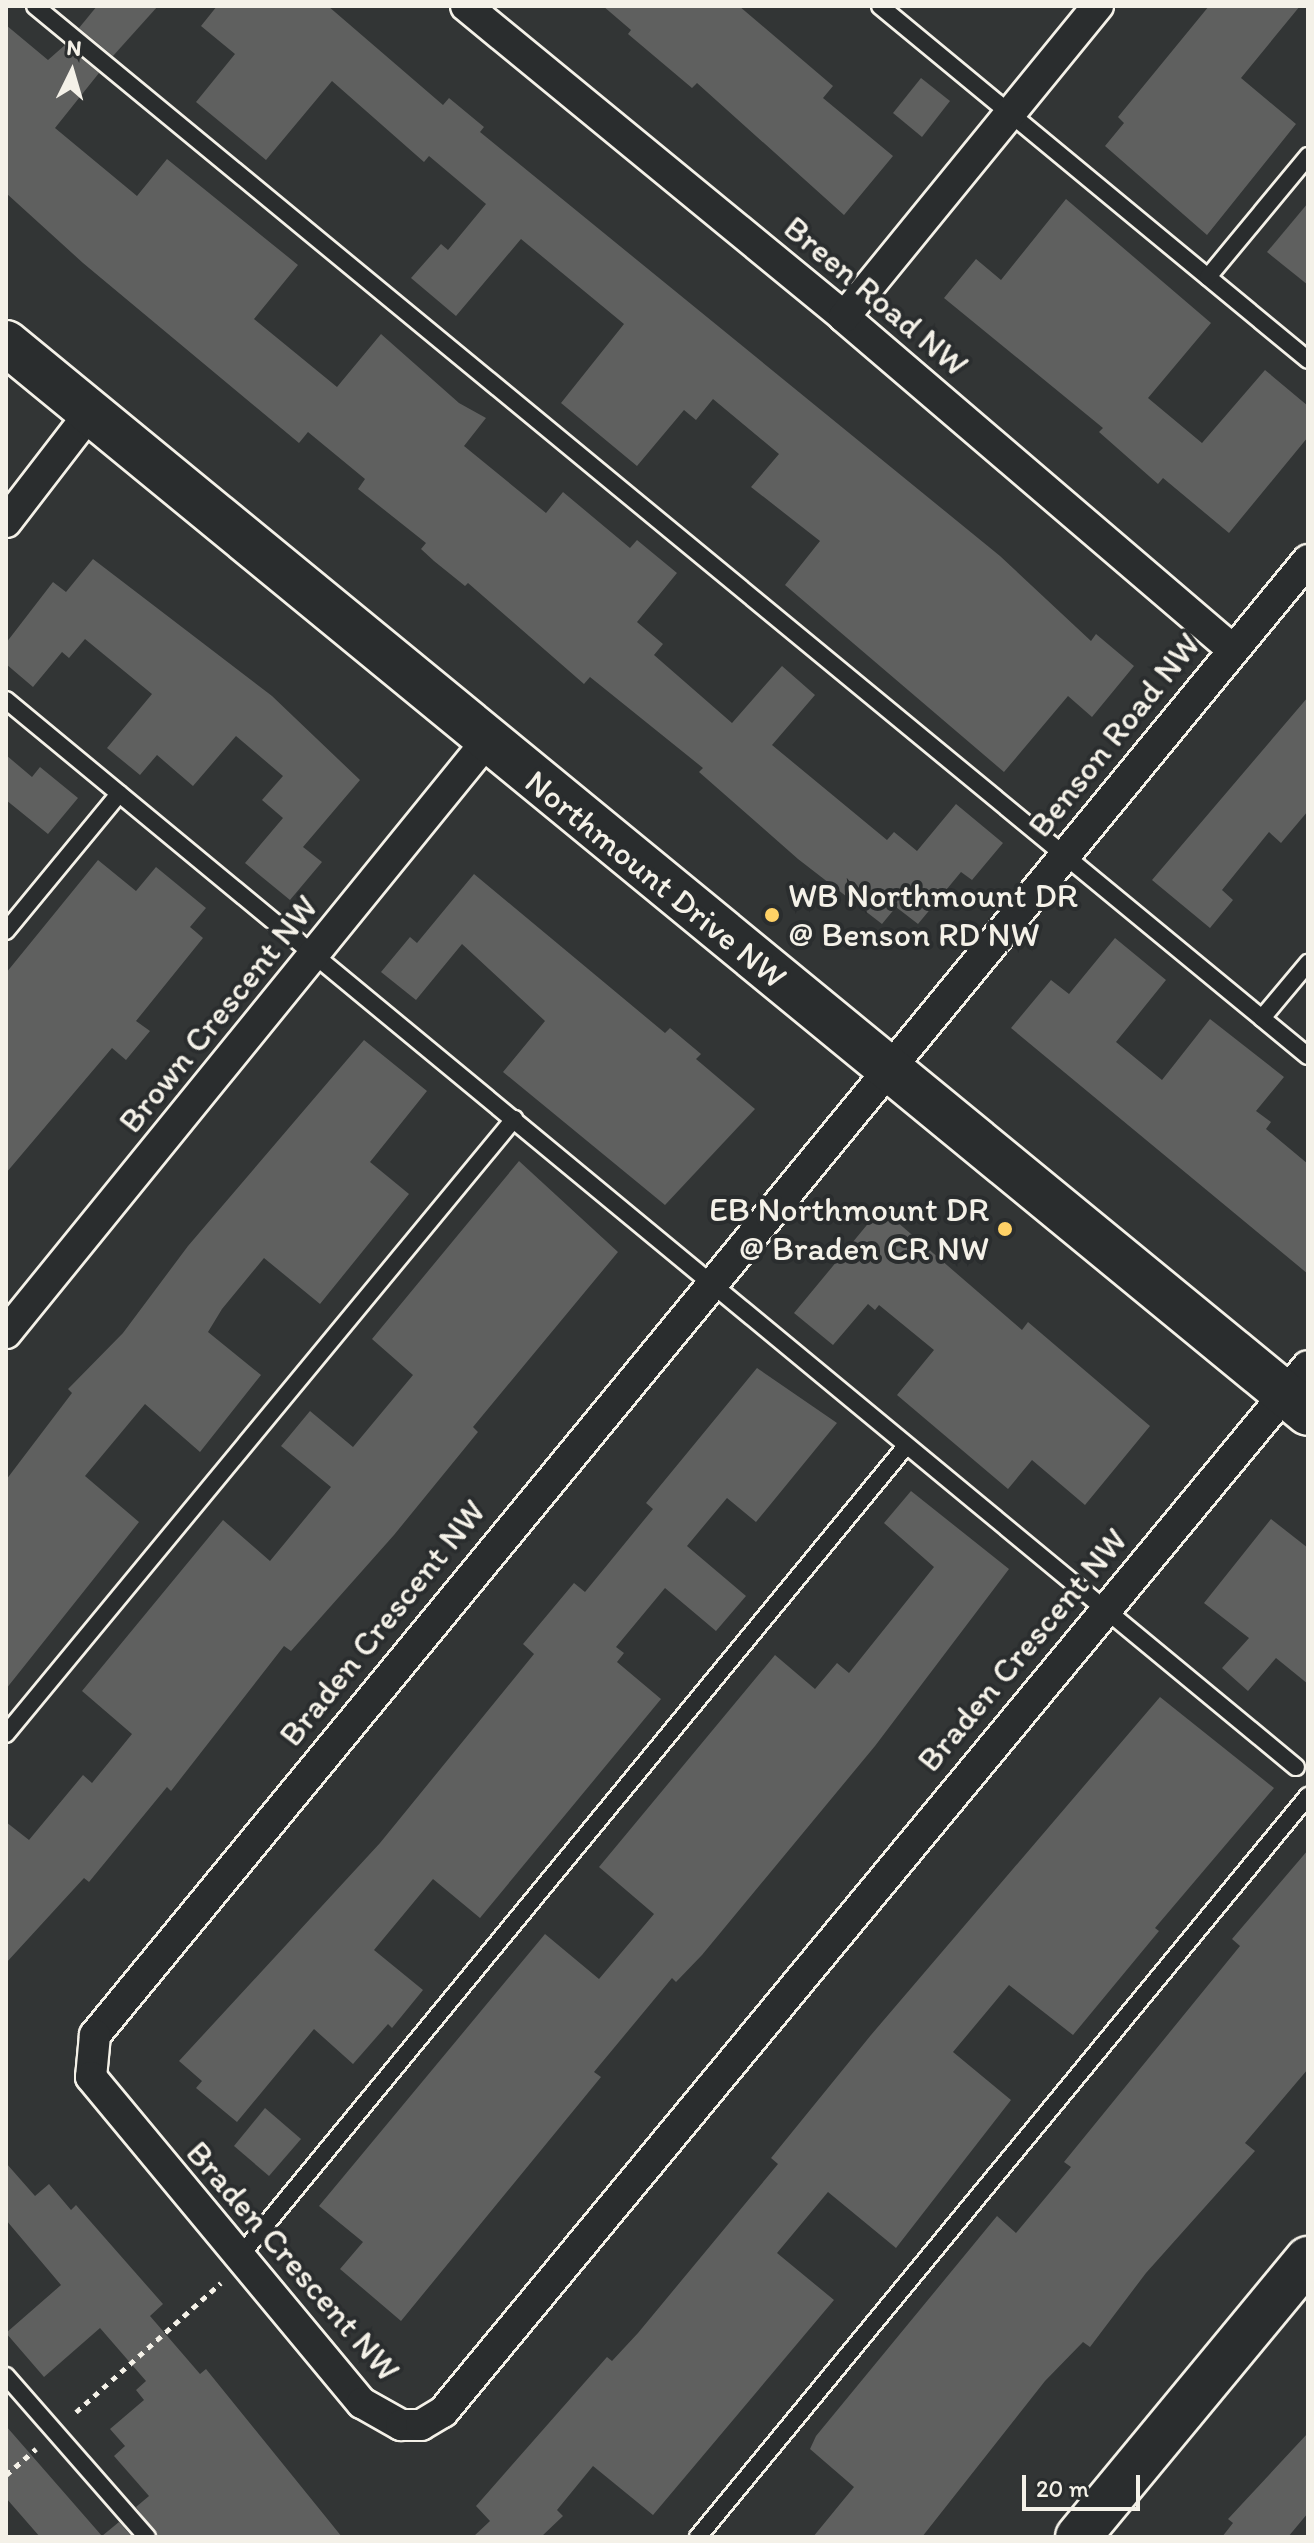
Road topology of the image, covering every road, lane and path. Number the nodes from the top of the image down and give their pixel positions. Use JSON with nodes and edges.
{"nodes":[{"id":1,"x":35,"y":6,"type":"edge"},
{"id":2,"x":466,"y":6,"type":"edge"},
{"id":3,"x":880,"y":6,"type":"edge"},
{"id":4,"x":1098,"y":6,"type":"edge"},
{"id":5,"x":1009,"y":111,"type":"junction"},
{"id":6,"x":1308,"y":156,"type":"edge"},
{"id":7,"x":1208,"y":277,"type":"junction"},
{"id":8,"x":844,"y":317,"type":"junction"},
{"id":9,"x":6,"y":343,"type":"edge"},
{"id":10,"x":1308,"y":360,"type":"edge"},
{"id":11,"x":90,"y":413,"type":"junction"},
{"id":12,"x":6,"y":522,"type":"edge"},
{"id":13,"x":1308,"y":560,"type":"edge"},
{"id":14,"x":1233,"y":650,"type":"junction"},
{"id":15,"x":6,"y":700,"type":"edge"},
{"id":16,"x":487,"y":741,"type":"junction"},
{"id":17,"x":119,"y":794,"type":"junction"},
{"id":18,"x":1064,"y":855,"type":"junction"},
{"id":19,"x":6,"y":931,"type":"edge"},
{"id":20,"x":315,"y":956,"type":"junction"},
{"id":21,"x":1308,"y":963,"type":"edge"},
{"id":22,"x":1262,"y":1018,"type":"junction"},
{"id":23,"x":1308,"y":1056,"type":"edge"},
{"id":24,"x":886,"y":1068,"type":"junction"},
{"id":25,"x":514,"y":1119,"type":"junction"},
{"id":26,"x":709,"y":1283,"type":"junction"},
{"id":27,"x":6,"y":1333,"type":"edge"},
{"id":28,"x":1300,"y":1391,"type":"edge"},
{"id":29,"x":906,"y":1446,"type":"junction"},
{"id":30,"x":1104,"y":1609,"type":"junction"},
{"id":31,"x":6,"y":1734,"type":"edge"},
{"id":32,"x":1296,"y":1767,"type":"dead end"},
{"id":33,"x":1308,"y":1796,"type":"edge"},
{"id":34,"x":240,"y":2256,"type":"junction"},
{"id":35,"x":1308,"y":2259,"type":"edge"},
{"id":36,"x":6,"y":2376,"type":"edge"},
{"id":37,"x":55,"y":2431,"type":"junction"},
{"id":38,"x":6,"y":2475,"type":"edge"},
{"id":39,"x":147,"y":2537,"type":"edge"},
{"id":40,"x":698,"y":2537,"type":"edge"},
{"id":41,"x":1078,"y":2537,"type":"edge"}],
"edges":[{"from":1,"to":18,"type":"lane"},
{"from":2,"to":8,"type":"street","name":"Breen Road NW"},
{"from":3,"to":5,"type":"lane"},
{"from":4,"to":5,"type":"street"},
{"from":5,"to":7,"type":"lane"},
{"from":5,"to":8,"type":"street"},
{"from":6,"to":7,"type":"lane"},
{"from":7,"to":10,"type":"lane"},
{"from":8,"to":14,"type":"street","name":"Breen Road NW"},
{"from":9,"to":11,"type":"street","name":"Northmount Drive NW"},
{"from":11,"to":12,"type":"street"},
{"from":11,"to":16,"type":"street","name":"Northmount Drive NW"},
{"from":13,"to":14,"type":"street","name":"Benson Road NW"},
{"from":14,"to":18,"type":"street","name":"Benson Road NW"},
{"from":15,"to":17,"type":"lane"},
{"from":16,"to":20,"type":"street","name":"Brown Crescent NW"},
{"from":16,"to":24,"type":"street","name":"Northmount Drive NW"},
{"from":17,"to":19,"type":"lane"},
{"from":17,"to":20,"type":"lane"},
{"from":18,"to":22,"type":"lane"},
{"from":18,"to":24,"type":"street","name":"Benson Road NW"},
{"from":20,"to":25,"type":"lane"},
{"from":20,"to":27,"type":"street","name":"Brown Crescent NW"},
{"from":21,"to":22,"type":"lane"},
{"from":22,"to":23,"type":"lane"},
{"from":24,"to":26,"type":"street","name":"Braden Crescent NW"},
{"from":24,"to":28,"type":"street","name":"Northmount Drive NW"},
{"from":25,"to":26,"type":"lane"},
{"from":25,"to":31,"type":"lane"},
{"from":26,"to":29,"type":"lane"},
{"from":26,"to":34,"type":"street","name":"Braden Crescent NW"},
{"from":28,"to":30,"type":"street","name":"Braden Crescent NW"},
{"from":29,"to":30,"type":"lane"},
{"from":29,"to":34,"type":"lane"},
{"from":30,"to":32,"type":"lane"},
{"from":30,"to":34,"type":"street","name":"Braden Crescent NW"},
{"from":33,"to":40,"type":"lane"},
{"from":34,"to":37,"type":"path"},
{"from":35,"to":41,"type":"street"},
{"from":36,"to":37,"type":"lane"},
{"from":37,"to":38,"type":"path"},
{"from":37,"to":39,"type":"lane"}]}
